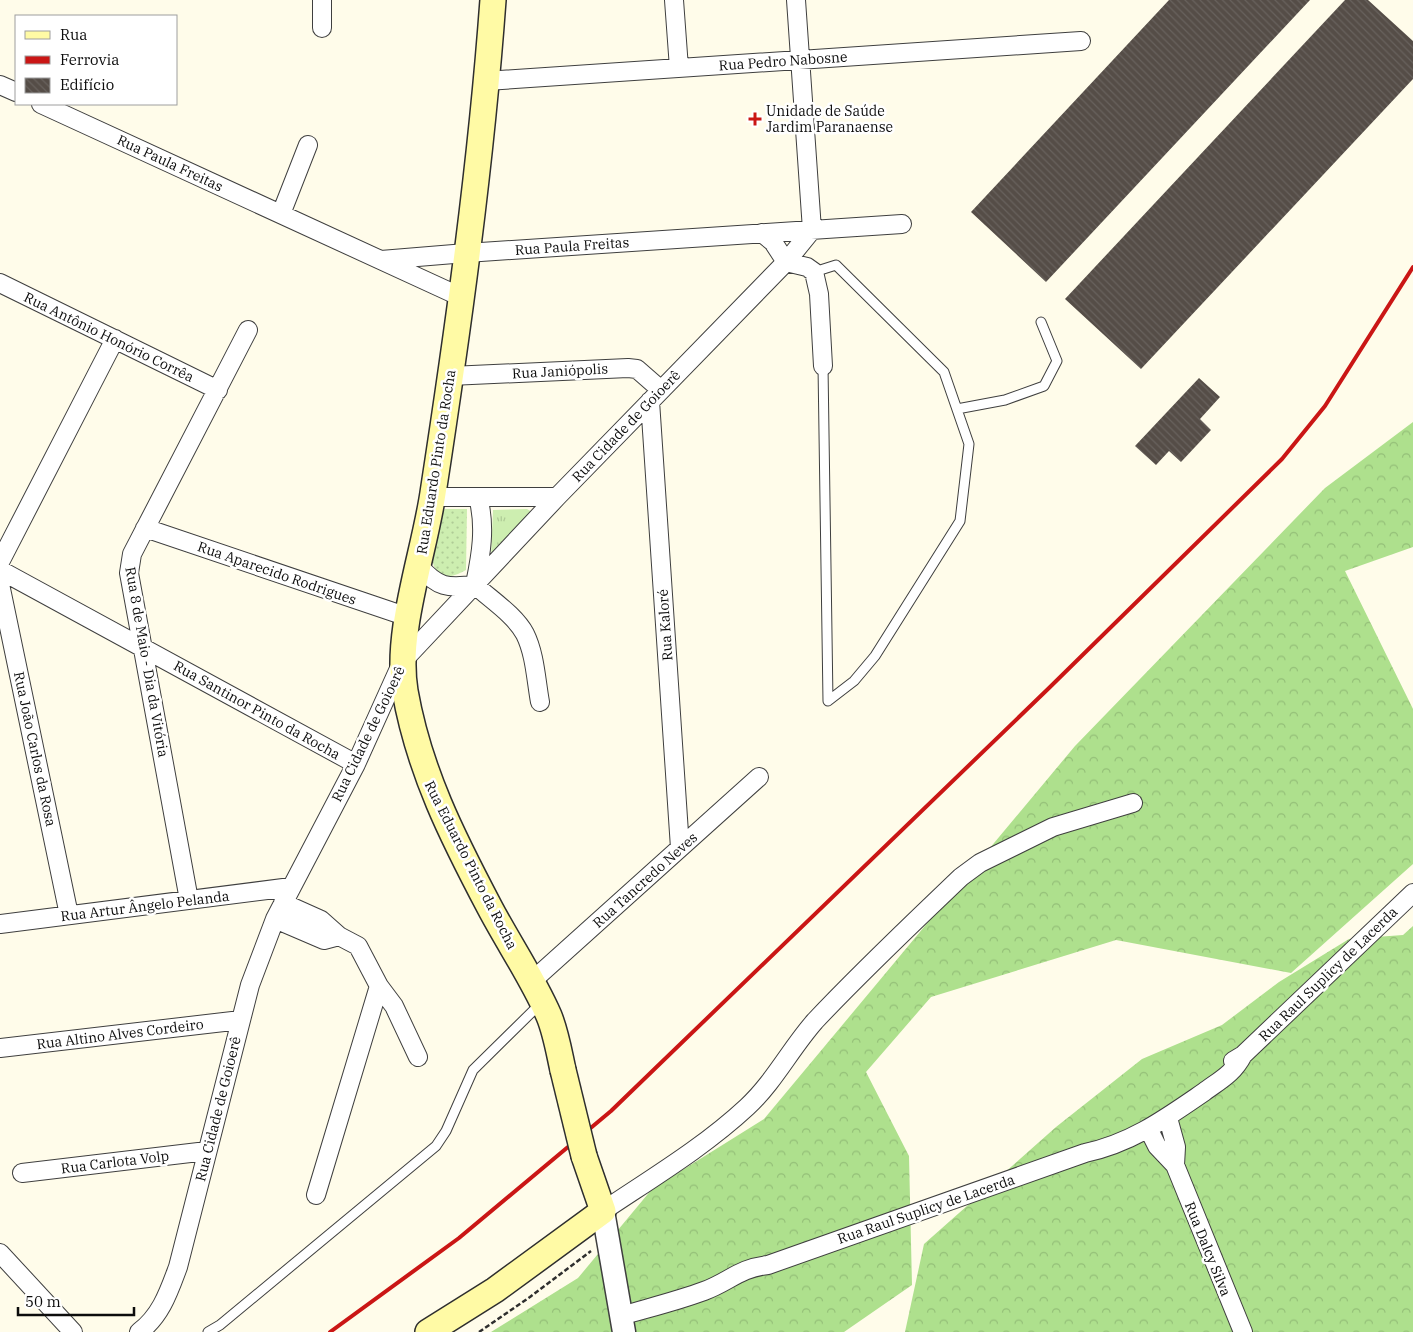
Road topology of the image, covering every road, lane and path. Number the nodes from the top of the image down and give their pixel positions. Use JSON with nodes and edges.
{"nodes":[{"id":1,"x":322,"y":0,"type":"edge"},
{"id":2,"x":493,"y":0,"type":"edge"},
{"id":3,"x":674,"y":0,"type":"edge"},
{"id":4,"x":796,"y":0,"type":"edge"},
{"id":5,"x":322,"y":28,"type":"dead end"},
{"id":6,"x":1081,"y":41,"type":"dead end"},
{"id":7,"x":800,"y":60,"type":"junction"},
{"id":8,"x":679,"y":68,"type":"junction"},
{"id":9,"x":486,"y":81,"type":"junction"},
{"id":10,"x":0,"y":85,"type":"edge"},
{"id":11,"x":15,"y":92,"type":"edge"},
{"id":12,"x":43,"y":105,"type":"edge"},
{"id":13,"x":308,"y":145,"type":"dead end"},
{"id":14,"x":281,"y":214,"type":"junction"},
{"id":15,"x":902,"y":224,"type":"dead end"},
{"id":16,"x":812,"y":230,"type":"junction"},
{"id":17,"x":762,"y":233,"type":"junction"},
{"id":18,"x":466,"y":252,"type":"junction"},
{"id":19,"x":382,"y":260,"type":"junction"},
{"id":20,"x":786,"y":262,"type":"junction"},
{"id":21,"x":814,"y":272,"type":"junction"},
{"id":22,"x":0,"y":283,"type":"edge"},
{"id":23,"x":461,"y":297,"type":"junction"},
{"id":24,"x":1041,"y":322,"type":"dead end"},
{"id":25,"x":248,"y":330,"type":"dead end"},
{"id":26,"x":115,"y":340,"type":"junction"},
{"id":27,"x":823,"y":366,"type":"joint"},
{"id":28,"x":450,"y":376,"type":"junction"},
{"id":29,"x":218,"y":390,"type":"junction"},
{"id":30,"x":656,"y":396,"type":"junction"},
{"id":31,"x":957,"y":409,"type":"junction"},
{"id":32,"x":432,"y":497,"type":"junction"},
{"id":33,"x":478,"y":497,"type":"junction"},
{"id":34,"x":557,"y":497,"type":"junction"},
{"id":35,"x":145,"y":528,"type":"junction"},
{"id":36,"x":0,"y":562,"type":"edge"},
{"id":37,"x":419,"y":566,"type":"junction"},
{"id":38,"x":0,"y":570,"type":"edge"},
{"id":39,"x":0,"y":584,"type":"edge"},
{"id":40,"x":475,"y":585,"type":"junction"},
{"id":41,"x":408,"y":617,"type":"junction"},
{"id":42,"x":143,"y":648,"type":"junction"},
{"id":43,"x":402,"y":662,"type":"junction"},
{"id":44,"x":540,"y":702,"type":"dead end"},
{"id":45,"x":356,"y":764,"type":"junction"},
{"id":46,"x":759,"y":777,"type":"dead end"},
{"id":47,"x":1133,"y":803,"type":"dead end"},
{"id":48,"x":680,"y":848,"type":"junction"},
{"id":49,"x":1413,"y":893,"type":"edge"},
{"id":50,"x":287,"y":895,"type":"junction"},
{"id":51,"x":190,"y":900,"type":"junction"},
{"id":52,"x":69,"y":915,"type":"junction"},
{"id":53,"x":275,"y":919,"type":"junction"},
{"id":54,"x":0,"y":924,"type":"edge"},
{"id":55,"x":339,"y":936,"type":"junction"},
{"id":56,"x":379,"y":986,"type":"junction"},
{"id":57,"x":537,"y":992,"type":"junction"},
{"id":58,"x":241,"y":1020,"type":"junction"},
{"id":59,"x":0,"y":1048,"type":"edge"},
{"id":60,"x":418,"y":1057,"type":"dead end"},
{"id":61,"x":1168,"y":1118,"type":"junction"},
{"id":62,"x":1149,"y":1130,"type":"junction"},
{"id":63,"x":207,"y":1152,"type":"junction"},
{"id":64,"x":1175,"y":1165,"type":"junction"},
{"id":65,"x":22,"y":1173,"type":"dead end"},
{"id":66,"x":316,"y":1195,"type":"dead end"},
{"id":67,"x":603,"y":1211,"type":"junction"},
{"id":68,"x":592,"y":1250,"type":"dead end"},
{"id":69,"x":0,"y":1253,"type":"edge"},
{"id":70,"x":623,"y":1324,"type":"edge"},
{"id":71,"x":146,"y":1331,"type":"edge"},
{"id":72,"x":73,"y":1332,"type":"edge"},
{"id":73,"x":208,"y":1332,"type":"edge"},
{"id":74,"x":428,"y":1332,"type":"edge"},
{"id":75,"x":479,"y":1332,"type":"edge"},
{"id":76,"x":1243,"y":1332,"type":"edge"}],
"edges":[{"from":1,"to":5,"type":"street"},
{"from":2,"to":9,"type":"main road","name":"Rua Eduardo Pinto da Rocha"},
{"from":3,"to":8,"type":"street"},
{"from":4,"to":7,"type":"street"},
{"from":6,"to":7,"type":"street","name":"Rua Pedro Nabosne"},
{"from":7,"to":8,"type":"street","name":"Rua Pedro Nabosne"},
{"from":7,"to":16,"type":"street"},
{"from":8,"to":9,"type":"street","name":"Rua Pedro Nabosne"},
{"from":9,"to":18,"type":"main road","name":"Rua Eduardo Pinto da Rocha"},
{"from":10,"to":11,"type":"street"},
{"from":12,"to":14,"type":"street","name":"Rua Paula Freitas"},
{"from":13,"to":14,"type":"street"},
{"from":14,"to":19,"type":"street","name":"Rua Paula Freitas"},
{"from":15,"to":16,"type":"street","name":"Rua Paula Freitas"},
{"from":16,"to":17,"type":"street","name":"Rua Paula Freitas"},
{"from":16,"to":20,"type":"street","name":"Rua Cidade de Goioerê"},
{"from":17,"to":18,"type":"street","name":"Rua Paula Freitas"},
{"from":17,"to":20,"type":"street"},
{"from":18,"to":19,"type":"street","name":"Rua Paula Freitas"},
{"from":18,"to":23,"type":"main road","name":"Rua Eduardo Pinto da Rocha"},
{"from":19,"to":23,"type":"street","name":"Rua Paula Freitas"},
{"from":20,"to":21,"type":"street"},
{"from":20,"to":30,"type":"street","name":"Rua Cidade de Goioerê"},
{"from":21,"to":27,"type":"street"},
{"from":21,"to":31,"type":"lane"},
{"from":22,"to":26,"type":"street","name":"Rua Antônio Honório Corrêa"},
{"from":23,"to":28,"type":"main road","name":"Rua Eduardo Pinto da Rocha"},
{"from":24,"to":31,"type":"lane"},
{"from":25,"to":29,"type":"street","name":"Rua 8 de Maio - Dia da Vitória"},
{"from":26,"to":29,"type":"street","name":"Rua Antônio Honório Corrêa"},
{"from":26,"to":36,"type":"street"},
{"from":27,"to":31,"type":"lane"},
{"from":28,"to":30,"type":"street","name":"Rua Janiópolis"},
{"from":28,"to":32,"type":"main road","name":"Rua Eduardo Pinto da Rocha"},
{"from":29,"to":35,"type":"street","name":"Rua 8 de Maio - Dia da Vitória"},
{"from":30,"to":34,"type":"street","name":"Rua Cidade de Goioerê"},
{"from":30,"to":48,"type":"street","name":"Rua Kaloré"},
{"from":32,"to":33,"type":"street"},
{"from":32,"to":37,"type":"main road","name":"Rua Eduardo Pinto da Rocha"},
{"from":33,"to":34,"type":"street"},
{"from":33,"to":40,"type":"street"},
{"from":34,"to":40,"type":"street","name":"Rua Cidade de Goioerê"},
{"from":35,"to":41,"type":"street","name":"Rua Aparecido Rodrigues"},
{"from":35,"to":42,"type":"street","name":"Rua 8 de Maio - Dia da Vitória"},
{"from":37,"to":40,"type":"street"},
{"from":37,"to":41,"type":"main road","name":"Rua Eduardo Pinto da Rocha"},
{"from":38,"to":42,"type":"street","name":"Rua Santinor Pinto da Rocha"},
{"from":39,"to":52,"type":"street","name":"Rua João Carlos da Rosa"},
{"from":40,"to":43,"type":"street","name":"Rua Cidade de Goioerê"},
{"from":40,"to":44,"type":"street"},
{"from":41,"to":43,"type":"main road","name":"Rua Eduardo Pinto da Rocha"},
{"from":42,"to":45,"type":"street","name":"Rua Santinor Pinto da Rocha"},
{"from":42,"to":51,"type":"street","name":"Rua 8 de Maio - Dia da Vitória"},
{"from":43,"to":45,"type":"street","name":"Rua Cidade de Goioerê"},
{"from":43,"to":57,"type":"main road","name":"Rua Eduardo Pinto da Rocha"},
{"from":45,"to":50,"type":"street","name":"Rua Cidade de Goioerê"},
{"from":46,"to":48,"type":"street","name":"Rua Tancredo Neves"},
{"from":47,"to":67,"type":"street"},
{"from":48,"to":57,"type":"street","name":"Rua Tancredo Neves"},
{"from":49,"to":61,"type":"street","name":"Rua Raul Suplicy de Lacerda"},
{"from":50,"to":51,"type":"street","name":"Rua Artur Ângelo Pelanda"},
{"from":50,"to":53,"type":"street","name":"Rua Cidade de Goioerê"},
{"from":50,"to":55,"type":"street"},
{"from":51,"to":52,"type":"street","name":"Rua Artur Ângelo Pelanda"},
{"from":52,"to":54,"type":"street","name":"Rua Artur Ângelo Pelanda"},
{"from":53,"to":55,"type":"street"},
{"from":53,"to":58,"type":"street","name":"Rua Cidade de Goioerê"},
{"from":55,"to":56,"type":"street"},
{"from":56,"to":60,"type":"street"},
{"from":56,"to":66,"type":"street"},
{"from":57,"to":67,"type":"main road","name":"Rua Eduardo Pinto da Rocha","bridge":true},
{"from":57,"to":73,"type":"lane"},
{"from":58,"to":59,"type":"street","name":"Rua Altino Alves Cordeiro"},
{"from":58,"to":63,"type":"street","name":"Rua Cidade de Goioerê"},
{"from":61,"to":62,"type":"street","name":"Rua Raul Suplicy de Lacerda"},
{"from":61,"to":64,"type":"street","name":"Rua Dalcy Silva"},
{"from":62,"to":64,"type":"street","name":"Rua Dalcy Silva"},
{"from":62,"to":70,"type":"street","name":"Rua Raul Suplicy de Lacerda"},
{"from":63,"to":65,"type":"street","name":"Rua Carlota Volp"},
{"from":63,"to":71,"type":"street","name":"Rua Cidade de Goioerê"},
{"from":64,"to":76,"type":"street","name":"Rua Dalcy Silva"},
{"from":67,"to":70,"type":"street"},
{"from":67,"to":74,"type":"main road"},
{"from":68,"to":75,"type":"path"},
{"from":69,"to":72,"type":"street"}]}
